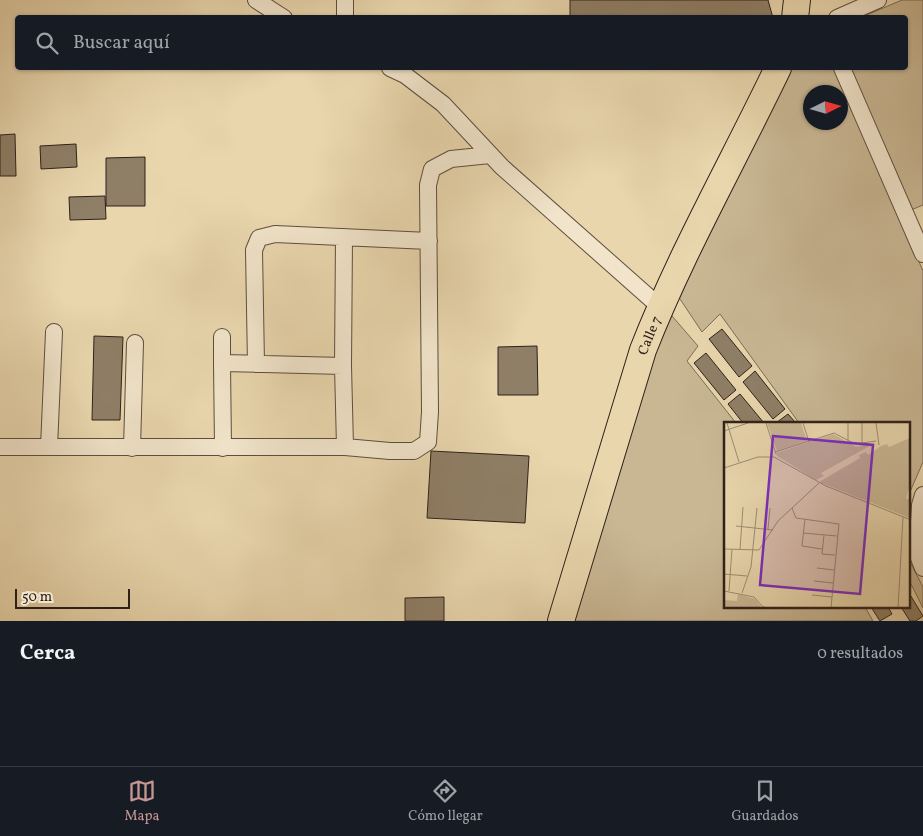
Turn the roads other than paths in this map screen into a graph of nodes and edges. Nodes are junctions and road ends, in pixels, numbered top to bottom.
1 (256, 0) edge
2 (345, 0) edge
3 (797, 0) edge
4 (878, 0) edge
5 (279, 15) edge
6 (346, 15) edge
7 (794, 15) edge
8 (844, 15) edge
9 (394, 70) edge
10 (777, 70) edge
11 (843, 70) edge
12 (490, 155) junction
13 (915, 219) edge
14 (344, 237) junction
15 (429, 241) junction
16 (923, 254) edge
17 (660, 308) junction
18 (54, 332) dead end
19 (222, 337) dead end
20 (135, 343) dead end
21 (222, 363) junction
22 (256, 364) junction
23 (343, 366) junction
24 (0, 447) edge
25 (49, 447) junction
26 (345, 447) junction
27 (132, 448) junction
28 (223, 448) junction
29 (923, 495) edge
30 (921, 558) edge
31 (561, 621) edge

1 - 5 street
2 - 6 street
3 - 7 highway
4 - 8 street
9 - 12 street
10 - 17 highway, Calle 7
11 - 13 street
12 - 15 street
12 - 17 street
13 - 16 street
14 - 15 street
14 - 22 street
14 - 23 street
15 - 26 street
17 - 31 highway, Calle 7
18 - 25 street
19 - 21 street
20 - 27 street
21 - 22 street
21 - 28 street
22 - 23 street
23 - 26 street
24 - 25 street
25 - 27 street
26 - 28 street
27 - 28 street
29 - 30 street

